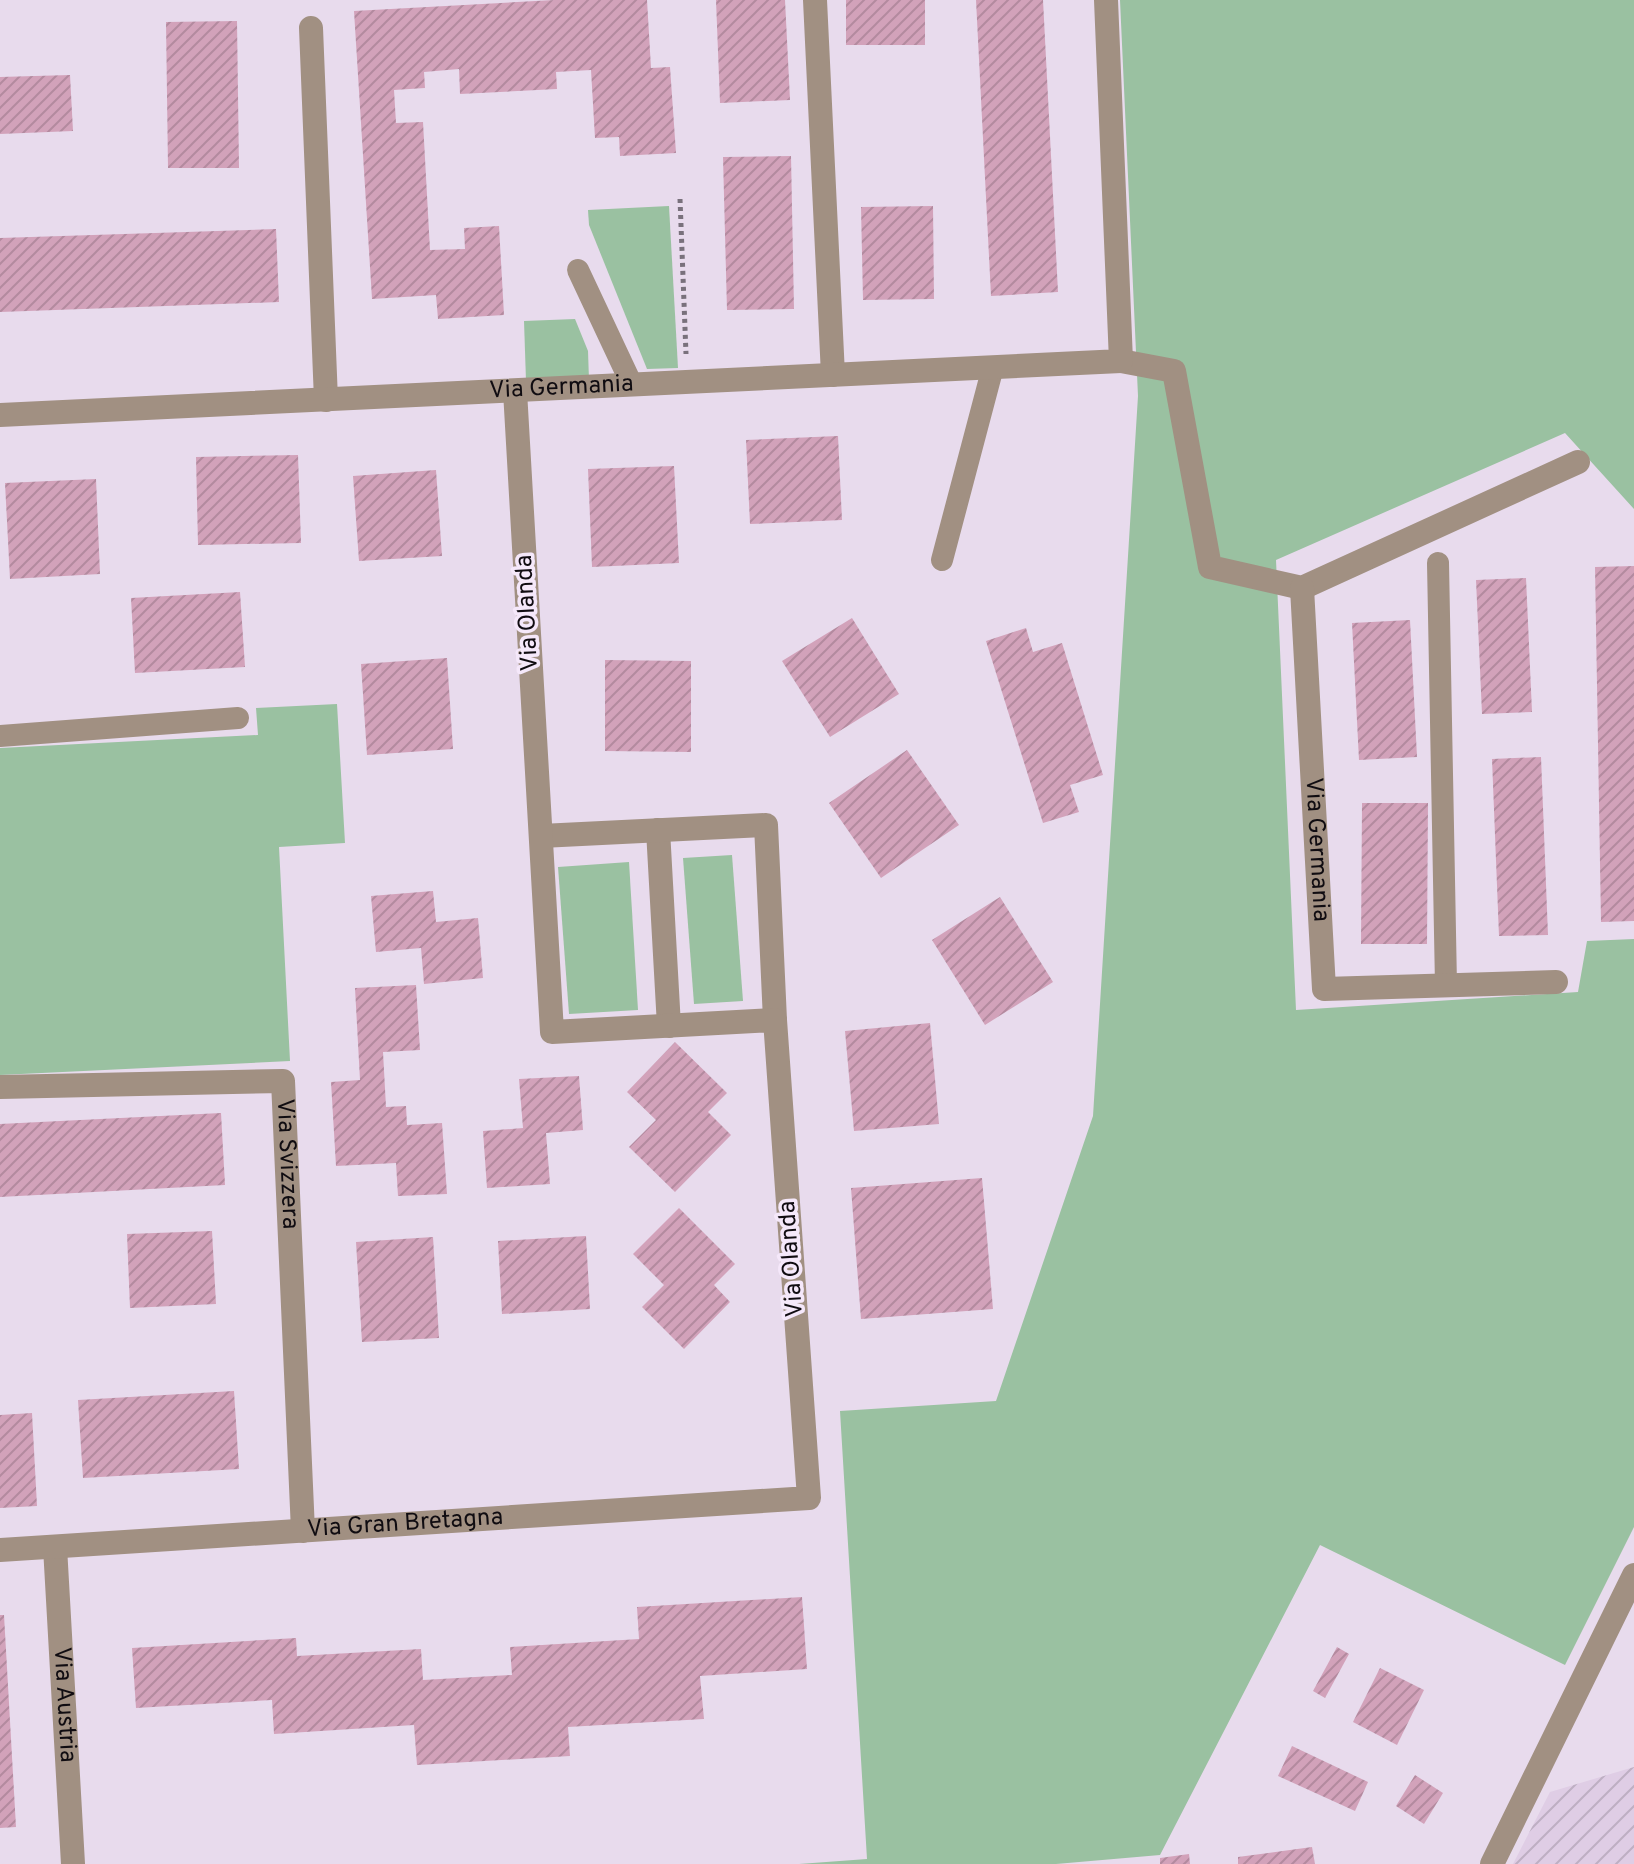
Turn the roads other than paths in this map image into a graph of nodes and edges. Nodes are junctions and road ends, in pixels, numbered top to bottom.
1 (815, 0) edge
2 (1106, 0) edge
3 (311, 28) dead end
4 (578, 270) dead end
5 (1121, 361) junction
6 (993, 367) junction
7 (833, 375) junction
8 (632, 385) junction
9 (515, 391) junction
10 (326, 400) junction
11 (0, 415) edge
12 (1578, 462) dead end
13 (942, 560) dead end
14 (1438, 563) dead end
15 (1302, 588) junction
16 (238, 718) dead end
17 (0, 736) edge
18 (658, 830) junction
19 (541, 836) junction
20 (1556, 982) dead end
21 (1446, 985) junction
22 (775, 1020) junction
23 (669, 1026) junction
24 (0, 1087) edge
25 (809, 1498) joint
26 (303, 1531) junction
27 (55, 1547) junction
28 (0, 1550) edge
29 (1634, 1575) edge
30 (73, 1864) edge
31 (1492, 1864) edge

1 - 7 street
2 - 5 street
3 - 10 street
4 - 8 lane
5 - 6 street, Via Germania
5 - 15 street, Via Germania
6 - 7 street, Via Germania
6 - 13 lane
7 - 8 street, Via Germania
8 - 9 street, Via Germania
9 - 10 street, Via Germania
9 - 19 street, Via Olanda
10 - 11 street, Via Germania
12 - 15 street
14 - 21 lane
15 - 21 street, Via Germania
16 - 17 lane
18 - 19 street, Via Olanda
18 - 22 street, Via Olanda
18 - 23 street
19 - 23 street, Via Olanda
20 - 21 street, Via Germania
22 - 23 street, Via Olanda
22 - 25 street, Via Olanda
24 - 26 street, Via Svizzera
25 - 26 street, Via Gran Bretagna
26 - 27 street, Via Gran Bretagna
27 - 28 street, Via Gran Bretagna
27 - 30 street, Via Austria
29 - 31 street

